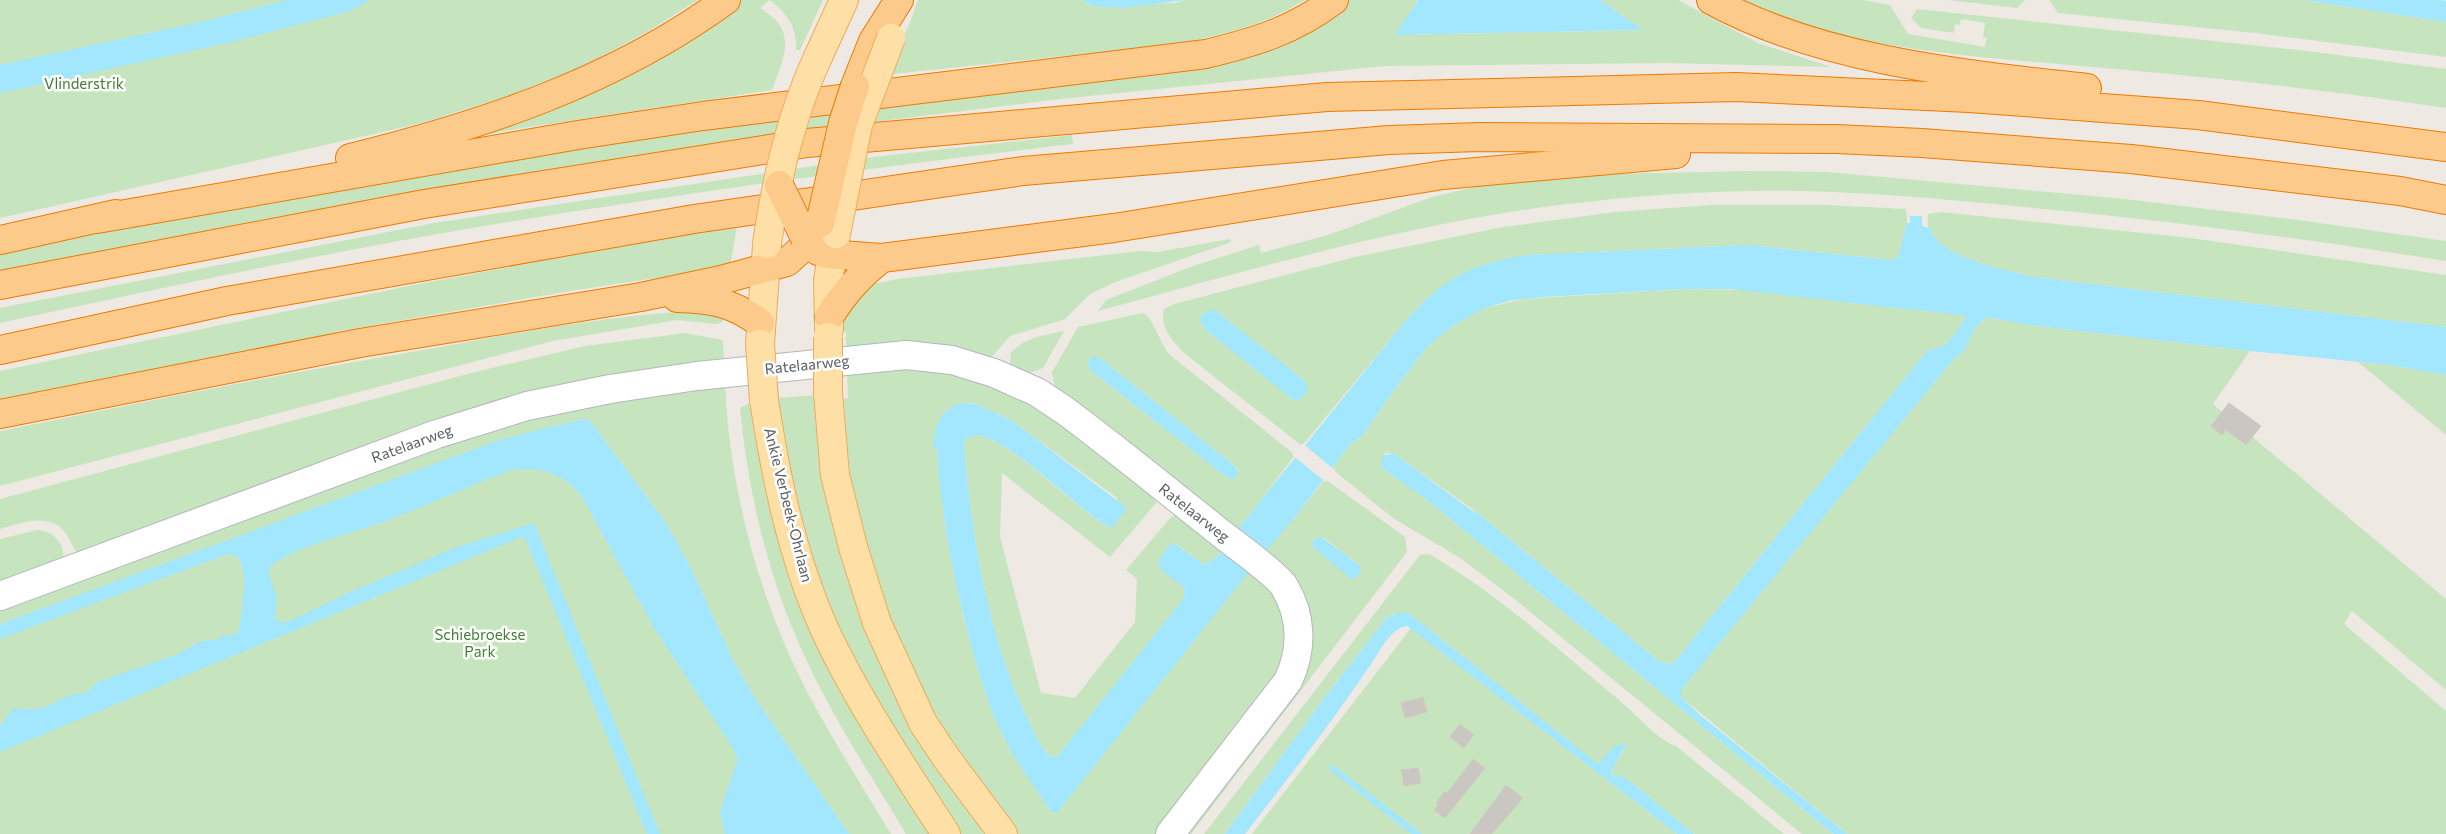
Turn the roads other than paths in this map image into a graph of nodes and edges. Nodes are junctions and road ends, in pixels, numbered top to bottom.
1 (726, 0) edge
2 (844, 0) edge
3 (900, 0) edge
4 (1334, 0) edge
5 (1712, 0) edge
6 (882, 40) junction
7 (2198, 115) junction
8 (1836, 138) junction
9 (2446, 147) edge
10 (779, 185) junction
11 (2446, 200) edge
12 (98, 219) junction
13 (819, 238) junction
14 (0, 240) edge
15 (766, 257) junction
16 (882, 258) junction
17 (0, 285) edge
18 (641, 297) junction
19 (829, 327) junction
20 (760, 333) junction
21 (0, 350) edge
22 (0, 414) edge
23 (0, 596) edge
24 (984, 809) junction
25 (946, 834) edge
26 (995, 834) edge
27 (1003, 834) edge
28 (1170, 834) edge

1 - 12 highway
2 - 10 main road, Ankie Verbeek-Ohrlaan, bridge
3 - 6 main road
4 - 12 highway
5 - 7 highway
6 - 13 main road, bridge
6 - 13 highway, bridge
7 - 9 highway
7 - 17 highway
8 - 11 highway
8 - 16 highway
8 - 21 highway
10 - 13 highway, bridge
10 - 15 main road, Ankie Verbeek-Ohrlaan, bridge
12 - 14 highway
13 - 15 highway
13 - 16 highway
13 - 19 main road
15 - 18 highway
15 - 20 main road, Ankie Verbeek-Ohrlaan
16 - 19 highway
18 - 20 highway
18 - 22 highway
19 - 24 main road, bridge
20 - 25 main road, Ankie Verbeek-Ohrlaan, bridge
23 - 28 street, Ratelaarweg
24 - 26 main road
24 - 27 main road

